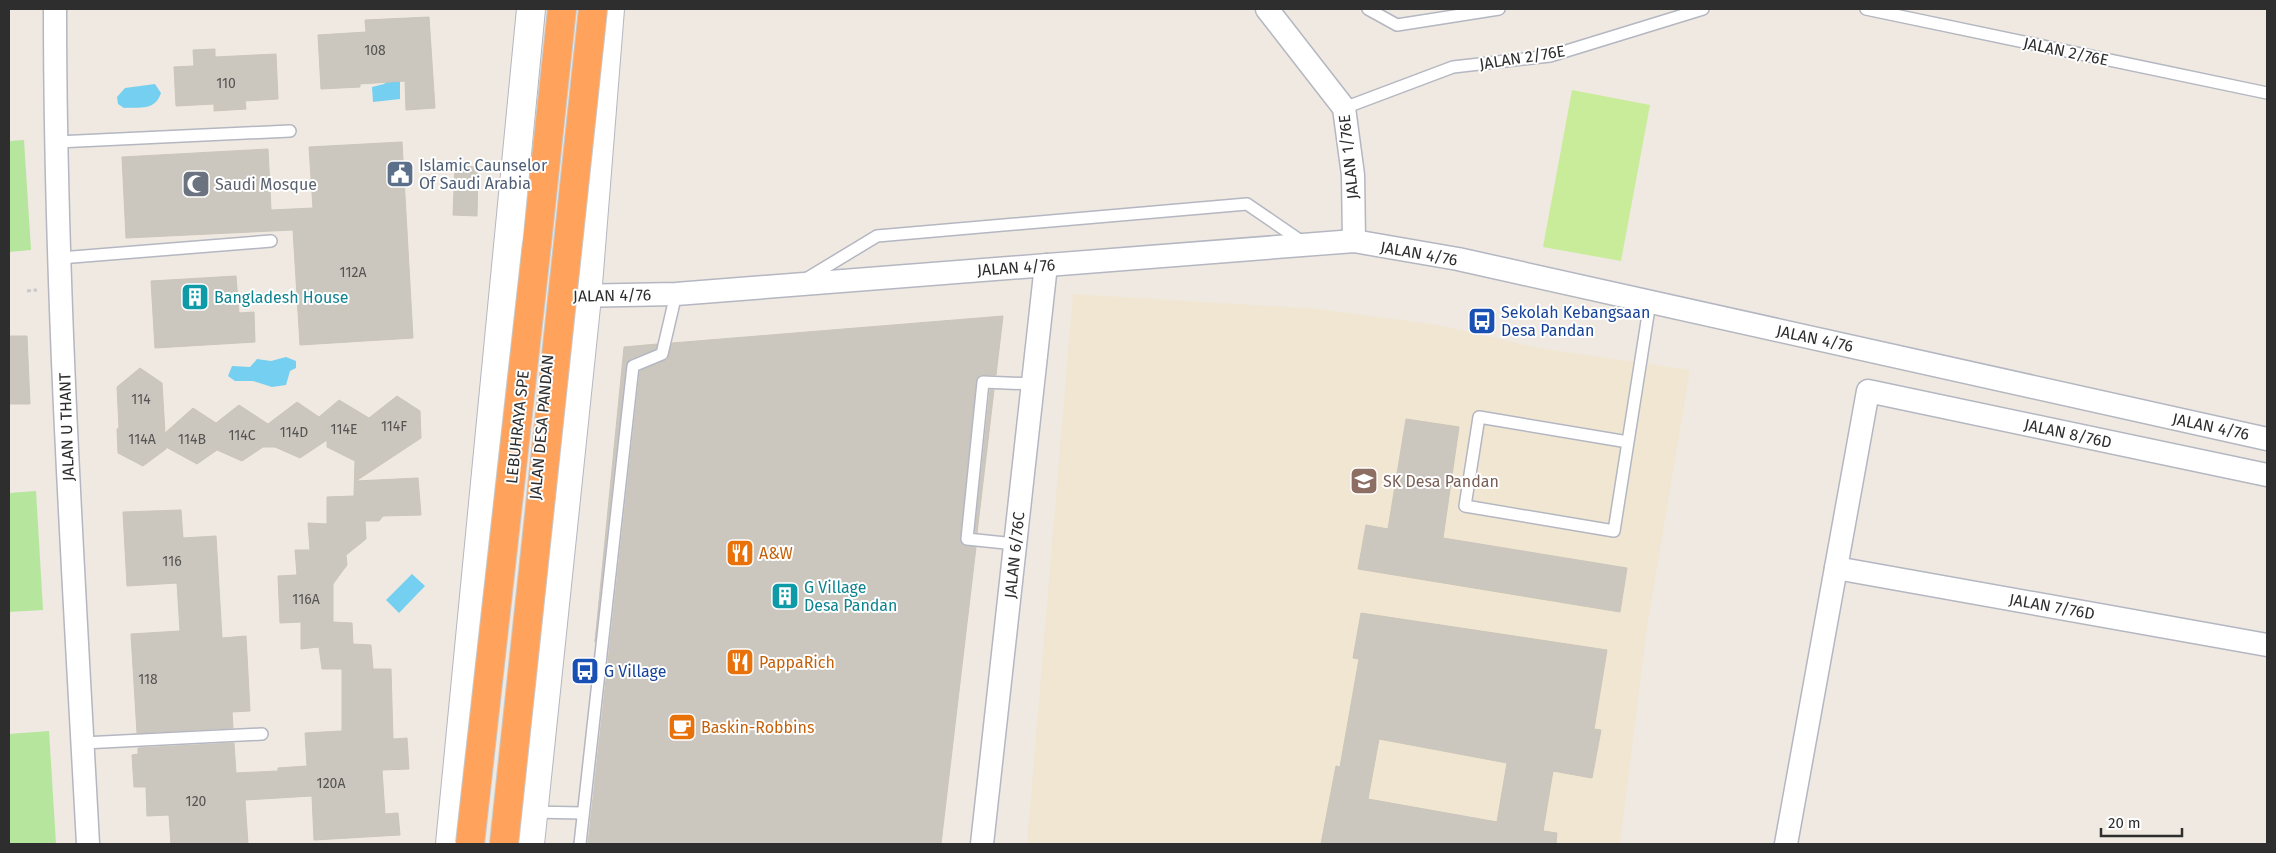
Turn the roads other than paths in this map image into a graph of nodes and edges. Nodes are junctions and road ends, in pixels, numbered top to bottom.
1 (55, 9) edge
2 (531, 9) edge
3 (562, 9) edge
4 (583, 9) edge
5 (593, 9) edge
6 (610, 9) edge
7 (1267, 9) edge
8 (1368, 9) edge
9 (1499, 9) edge
10 (1703, 9) edge
11 (1866, 9) edge
12 (2267, 93) edge
13 (1344, 108) junction
14 (290, 130) dead end
15 (57, 142) junction
16 (517, 142) junction
17 (271, 241) dead end
18 (1354, 241) junction
19 (1307, 245) junction
20 (60, 258) junction
21 (1046, 265) junction
22 (796, 284) junction
23 (676, 294) junction
24 (528, 295) junction
25 (554, 296) junction
26 (588, 297) junction
27 (1650, 302) junction
28 (1033, 384) junction
29 (2267, 439) edge
30 (1628, 442) junction
31 (486, 473) junction
32 (2267, 475) edge
33 (1015, 544) junction
34 (1836, 568) junction
35 (2267, 644) edge
36 (262, 734) dead end
37 (82, 744) junction
38 (532, 812) junction
39 (582, 814) junction
40 (88, 844) edge
41 (450, 844) edge
42 (470, 844) edge
43 (494, 844) edge
44 (504, 844) edge
45 (530, 844) edge
46 (580, 844) edge
47 (982, 844) edge
48 (1786, 844) edge

1 - 15 street, JALAN U THANT
2 - 16 street
3 - 42 highway, LEBUHRAYA SPE, bridge
4 - 25 street, JALAN DESA PANDAN
5 - 44 highway, LEBUHRAYA SPE, bridge
6 - 26 street, JALAN DESA PANDAN
7 - 13 street, JALAN 1/76E
8 - 9 lane
10 - 13 lane, JALAN 2/76E
11 - 12 lane, JALAN 2/76E
13 - 18 street, JALAN 1/76E
14 - 15 lane
15 - 20 street, JALAN U THANT
16 - 24 street
16 - 31 street
17 - 20 lane
18 - 19 street, JALAN 4/76
18 - 27 street, JALAN 4/76
19 - 21 street, JALAN 4/76
19 - 22 lane
20 - 37 street, JALAN U THANT
21 - 22 street, JALAN 4/76
21 - 28 street, JALAN 6/76C
22 - 23 street, JALAN 4/76
23 - 26 street, JALAN 4/76
23 - 39 lane
24 - 25 street
24 - 31 street
25 - 26 street, JALAN 4/76
25 - 43 street, JALAN DESA PANDAN
26 - 38 street, JALAN DESA PANDAN
27 - 29 street, JALAN 4/76
27 - 30 lane
28 - 33 street, JALAN 6/76C
28 - 33 lane
30 - 30 lane
31 - 41 street
32 - 34 street, JALAN 8/76D
33 - 47 street, JALAN 6/76C
34 - 35 street, JALAN 7/76D
34 - 48 street
36 - 37 lane
37 - 40 street, JALAN U THANT
38 - 39 lane
38 - 45 street, JALAN DESA PANDAN
39 - 46 lane

